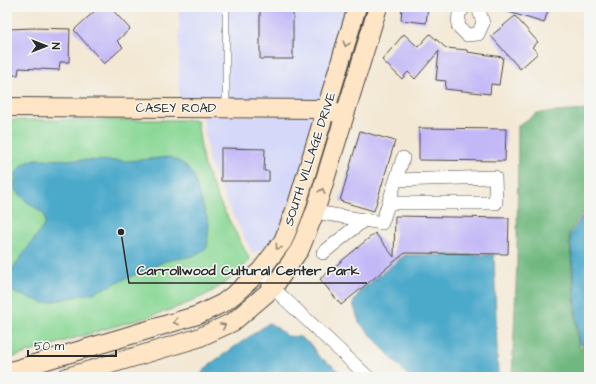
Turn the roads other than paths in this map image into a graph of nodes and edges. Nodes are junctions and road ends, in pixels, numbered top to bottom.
1 (226, 7) edge
2 (357, 7) edge
3 (378, 7) edge
4 (465, 7) edge
5 (478, 7) edge
6 (7, 107) edge
7 (226, 108) junction
8 (326, 109) junction
9 (345, 115) junction
10 (403, 158) dead end
11 (396, 180) junction
12 (389, 204) junction
13 (315, 212) junction
14 (364, 220) junction
15 (323, 253) dead end
16 (261, 270) junction
17 (273, 288) junction
18 (7, 372) edge
19 (67, 377) edge
20 (368, 377) edge

1 - 7 lane
2 -> 8 street, SOUTH VILLAGE DRIVE
3 - 9 street, SOUTH VILLAGE DRIVE
4 - 5 street
6 - 7 street, CASEY ROAD
7 - 8 street, CASEY ROAD
8 - 9 street, CASEY ROAD
8 -> 16 street, SOUTH VILLAGE DRIVE
13 -> 9 street, SOUTH VILLAGE DRIVE
10 - 11 street
11 - 12 street
11 - 12 street
12 - 14 street
13 - 14 street
13 - 17 street, SOUTH VILLAGE DRIVE
14 - 15 street
16 - 17 street
16 -> 18 street, SOUTH VILLAGE DRIVE
19 -> 17 street, SOUTH VILLAGE DRIVE
17 - 20 street

